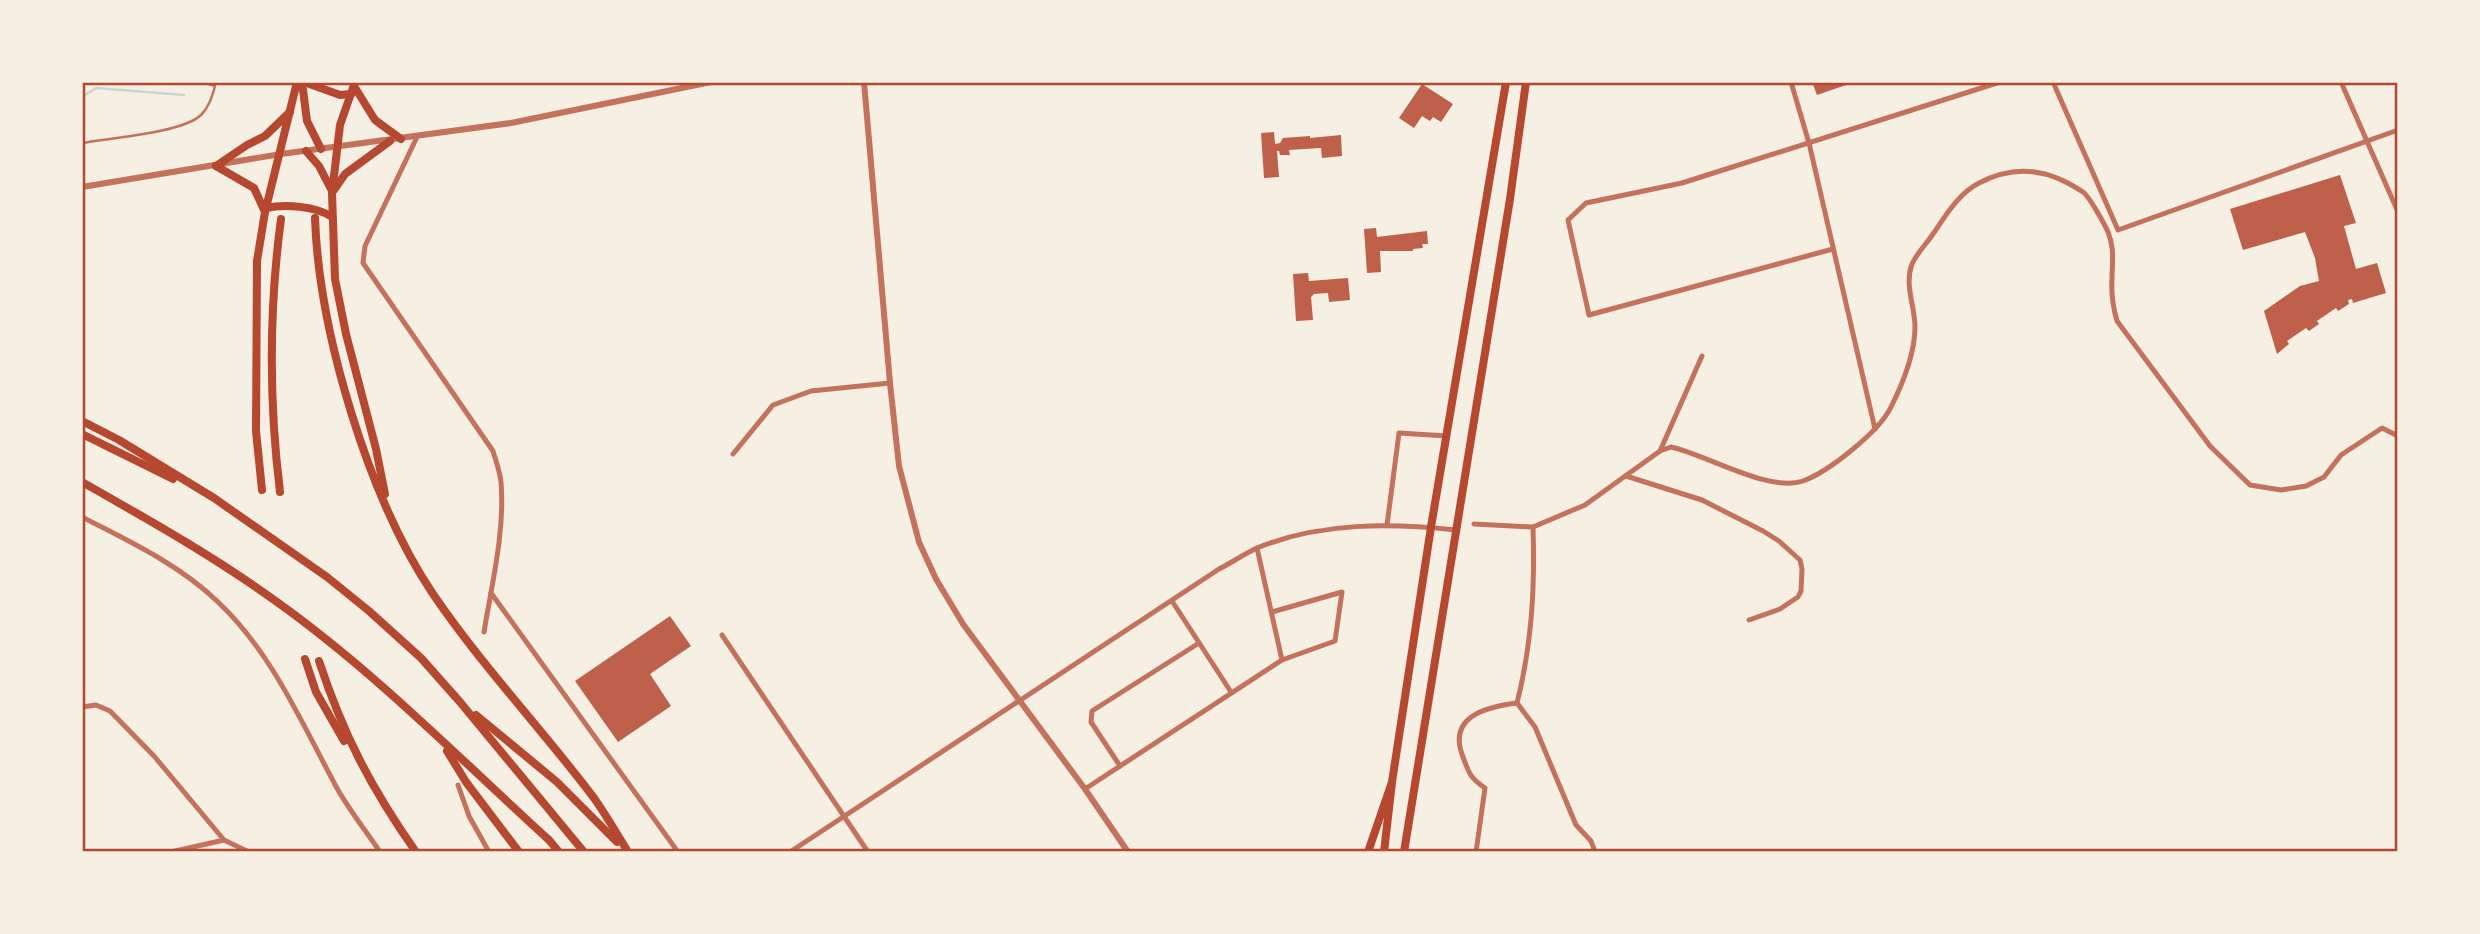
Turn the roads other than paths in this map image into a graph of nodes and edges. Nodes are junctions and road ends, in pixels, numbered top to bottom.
1 (202, 82) edge
2 (297, 82) edge
3 (303, 82) edge
4 (711, 82) edge
5 (864, 82) edge
6 (1506, 82) edge
7 (1526, 82) edge
8 (1791, 82) edge
9 (2000, 82) edge
10 (2053, 82) edge
11 (2341, 82) edge
12 (353, 87) edge
13 (290, 112) junction
14 (2398, 130) edge
15 (417, 137) junction
16 (401, 139) junction
17 (390, 141) junction
18 (2367, 142) junction
19 (1809, 143) junction
20 (82, 144) edge
21 (337, 148) junction
22 (321, 149) junction
23 (306, 151) junction
24 (281, 154) junction
25 (216, 166) junction
26 (82, 187) edge
27 (332, 192) junction
28 (266, 210) junction
29 (2398, 212) edge
30 (332, 217) junction
31 (315, 218) dead end
32 (281, 219) dead end
33 (1833, 249) junction
34 (1702, 356) dead end
35 (890, 383) junction
36 (82, 421) edge
37 (1875, 430) junction
38 (82, 435) edge
39 (1447, 436) junction
40 (2398, 436) edge
41 (1660, 451) junction
42 (733, 454) dead end
43 (1626, 476) junction
44 (82, 482) edge
45 (262, 490) dead end
46 (280, 492) dead end
47 (214, 498) junction
48 (389, 510) junction
49 (82, 517) edge
50 (1474, 524) dead end
51 (1387, 525) junction
52 (1431, 527) junction
53 (1533, 527) junction
54 (1457, 530) junction
55 (1257, 548) junction
56 (491, 593) junction
57 (1172, 601) junction
58 (1272, 611) junction
59 (1749, 620) dead end
60 (484, 632) dead end
61 (722, 635) dead end
62 (1199, 643) junction
63 (305, 659) dead end
64 (319, 660) dead end
65 (1282, 660) junction
66 (1231, 692) junction
67 (1020, 700) junction
68 (460, 702) junction
69 (1517, 703) junction
70 (82, 707) edge
71 (442, 742) junction
72 (1120, 766) junction
73 (363, 769) junction
74 (1392, 782) junction
75 (458, 785) dead end
76 (1085, 789) junction
77 (845, 816) junction
78 (223, 840) junction
79 (171, 852) edge
80 (249, 852) edge
81 (380, 852) edge
82 (416, 852) edge
83 (489, 852) edge
84 (519, 852) edge
85 (559, 852) edge
86 (584, 852) edge
87 (628, 852) edge
88 (678, 852) edge
89 (790, 852) edge
90 (869, 852) edge
91 (1128, 852) edge
92 (1368, 852) edge
93 (1384, 852) edge
94 (1404, 852) edge
95 (1476, 852) edge
96 (1595, 852) edge

1 - 20 lane
2 - 13 main road
3 - 12 main road
3 - 22 main road
4 - 15 street
5 - 35 street
6 - 39 main road
7 - 54 main road
8 - 19 street
9 - 19 street
10 - 18 street
11 - 18 street
12 - 16 main road
12 - 21 main road
13 - 24 main road
13 - 25 main road
14 - 18 street
15 - 16 street
15 - 56 street
16 - 17 street
17 - 21 street
17 - 27 main road
18 - 29 street
19 - 33 street
19 - 33 street
21 - 22 street
21 - 27 main road
22 - 23 street
23 - 24 street
23 - 27 main road
24 - 25 street
24 - 28 main road
25 - 26 street
25 - 28 main road
27 - 30 main road
28 - 30 main road
28 - 45 main road
30 - 48 main road
31 - 48 main road
32 - 46 main road
33 - 37 street
34 - 41 street
35 - 42 street
35 - 67 street
36 - 47 main road
37 - 40 street
37 - 41 street
38 - 47 main road
39 - 51 street
39 - 52 main road
41 - 43 street
43 - 53 street
43 - 59 street
44 - 71 main road
47 - 68 main road
48 - 87 main road
49 - 81 street
50 - 53 street
51 - 52 street
51 - 55 street
52 - 54 street
52 - 74 main road
53 - 69 street
54 - 94 main road
55 - 57 street
55 - 58 street
56 - 60 street
56 - 88 street
57 - 62 street
57 - 67 street
58 - 65 street
58 - 65 street
61 - 77 street
62 - 66 street
62 - 72 street
63 - 73 main road
64 - 73 main road
65 - 66 street
66 - 72 street
67 - 76 street
67 - 77 street
68 - 86 main road
68 - 87 main road
69 - 95 street
69 - 96 street
70 - 78 street
71 - 84 main road
71 - 85 main road
72 - 76 street
73 - 82 main road
74 - 92 main road
74 - 93 main road
75 - 83 street
76 - 91 street
77 - 89 street
77 - 90 street
78 - 79 street
78 - 80 street

